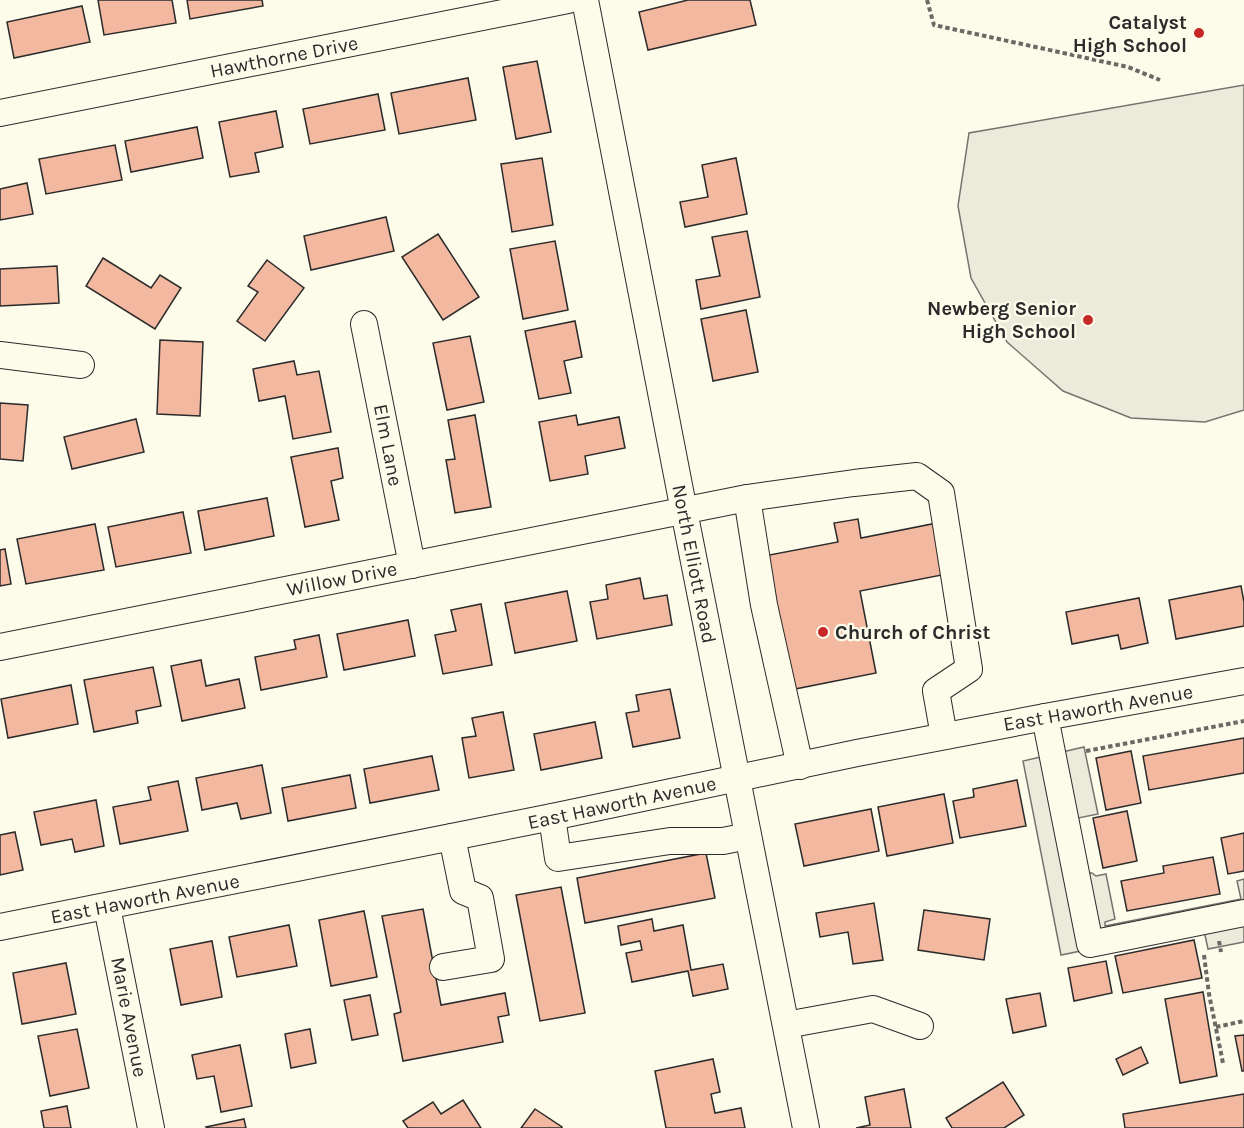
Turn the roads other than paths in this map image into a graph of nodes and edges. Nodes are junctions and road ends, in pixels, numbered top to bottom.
1 (568, 0) edge
2 (585, 0) edge
3 (0, 113) edge
4 (364, 324) dead end
5 (0, 355) edge
6 (81, 366) dead end
7 (747, 498) junction
8 (684, 511) junction
9 (412, 565) junction
10 (0, 647) edge
11 (1244, 681) edge
12 (1045, 717) junction
13 (944, 736) junction
14 (800, 766) junction
15 (737, 779) junction
16 (552, 817) junction
17 (748, 836) junction
18 (452, 837) junction
19 (107, 907) junction
20 (1244, 913) edge
21 (0, 927) edge
22 (443, 967) dead end
23 (786, 1026) junction
24 (920, 1026) dead end
25 (151, 1128) edge
26 (806, 1128) edge

1 - 3 street, Hawthorne Drive
2 - 8 street, North Elliott Road
4 - 9 street, Elm Lane
5 - 6 street
7 - 8 street, Willow Drive
7 - 13 street, Willow Drive
7 - 14 street
8 - 9 street, Willow Drive
8 - 15 street, North Elliott Road
9 - 10 street, Willow Drive
11 - 12 street, East Haworth Avenue
12 - 13 street, East Haworth Avenue
12 - 20 street
13 - 14 street, East Haworth Avenue
14 - 15 street, East Haworth Avenue
15 - 16 street, East Haworth Avenue
15 - 17 street, North Elliott Road
16 - 17 street
16 - 18 street, East Haworth Avenue
17 - 23 street, North Elliott Road
18 - 19 street, East Haworth Avenue
18 - 22 street
19 - 21 street, East Haworth Avenue
19 - 25 street, Marie Avenue
23 - 24 street
23 - 26 street, North Elliott Road

